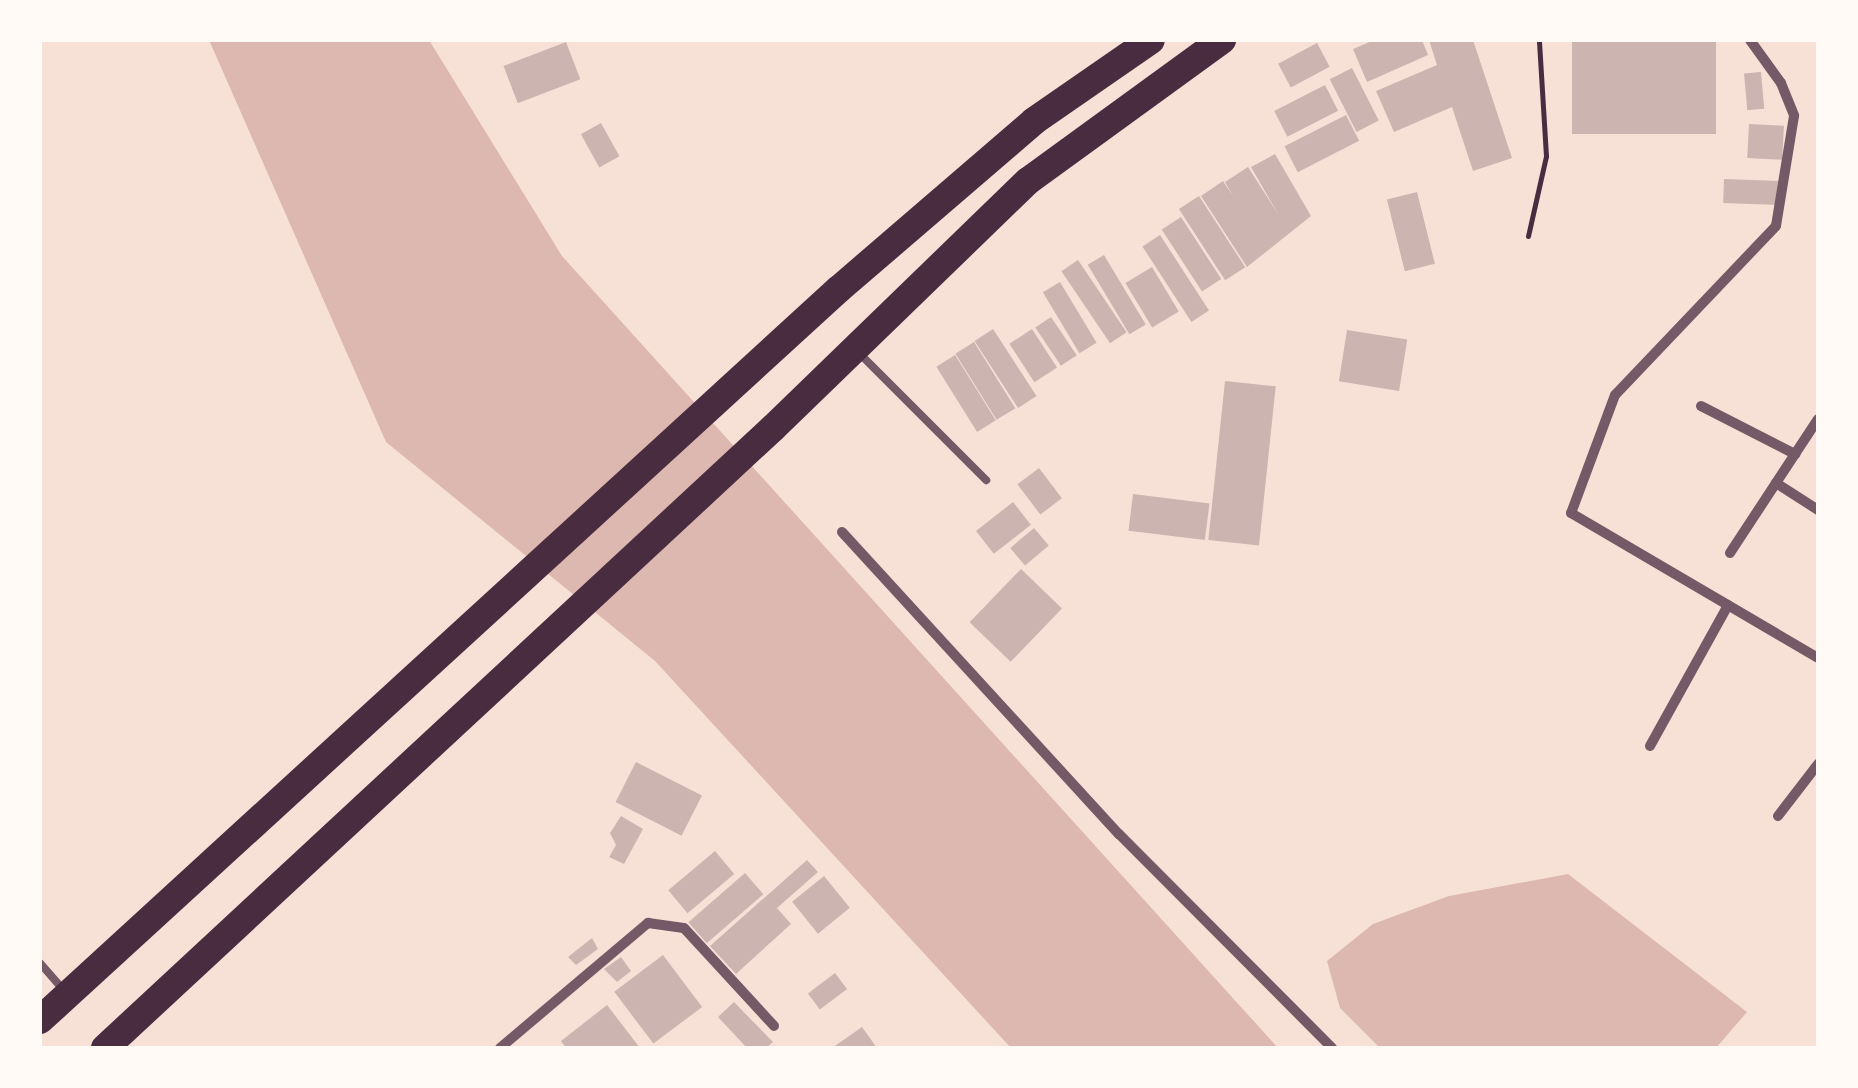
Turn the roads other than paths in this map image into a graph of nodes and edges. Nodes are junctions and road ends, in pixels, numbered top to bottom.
1 (1151, 40) edge
2 (1222, 40) edge
3 (1750, 40) edge
4 (856, 350) junction
5 (1701, 406) dead end
6 (1818, 418) edge
7 (1795, 454) junction
8 (986, 480) dead end
9 (1776, 484) junction
10 (1818, 510) edge
11 (842, 532) dead end
12 (1730, 553) dead end
13 (1728, 605) junction
14 (1818, 658) edge
15 (1650, 746) dead end
16 (1818, 764) edge
17 (1778, 816) dead end
18 (40, 963) edge
19 (68, 995) junction
20 (40, 1020) edge
21 (774, 1026) dead end
22 (104, 1048) edge
23 (500, 1048) edge
24 (1332, 1048) edge

1 - 19 highway
2 - 4 highway
3 - 13 street
4 - 8 lane
4 - 22 highway
5 - 7 street
6 - 7 street
7 - 9 street
9 - 10 street
9 - 12 street
11 - 24 street
13 - 14 street
13 - 15 street
16 - 17 street
18 - 19 lane
19 - 20 highway
21 - 23 street

